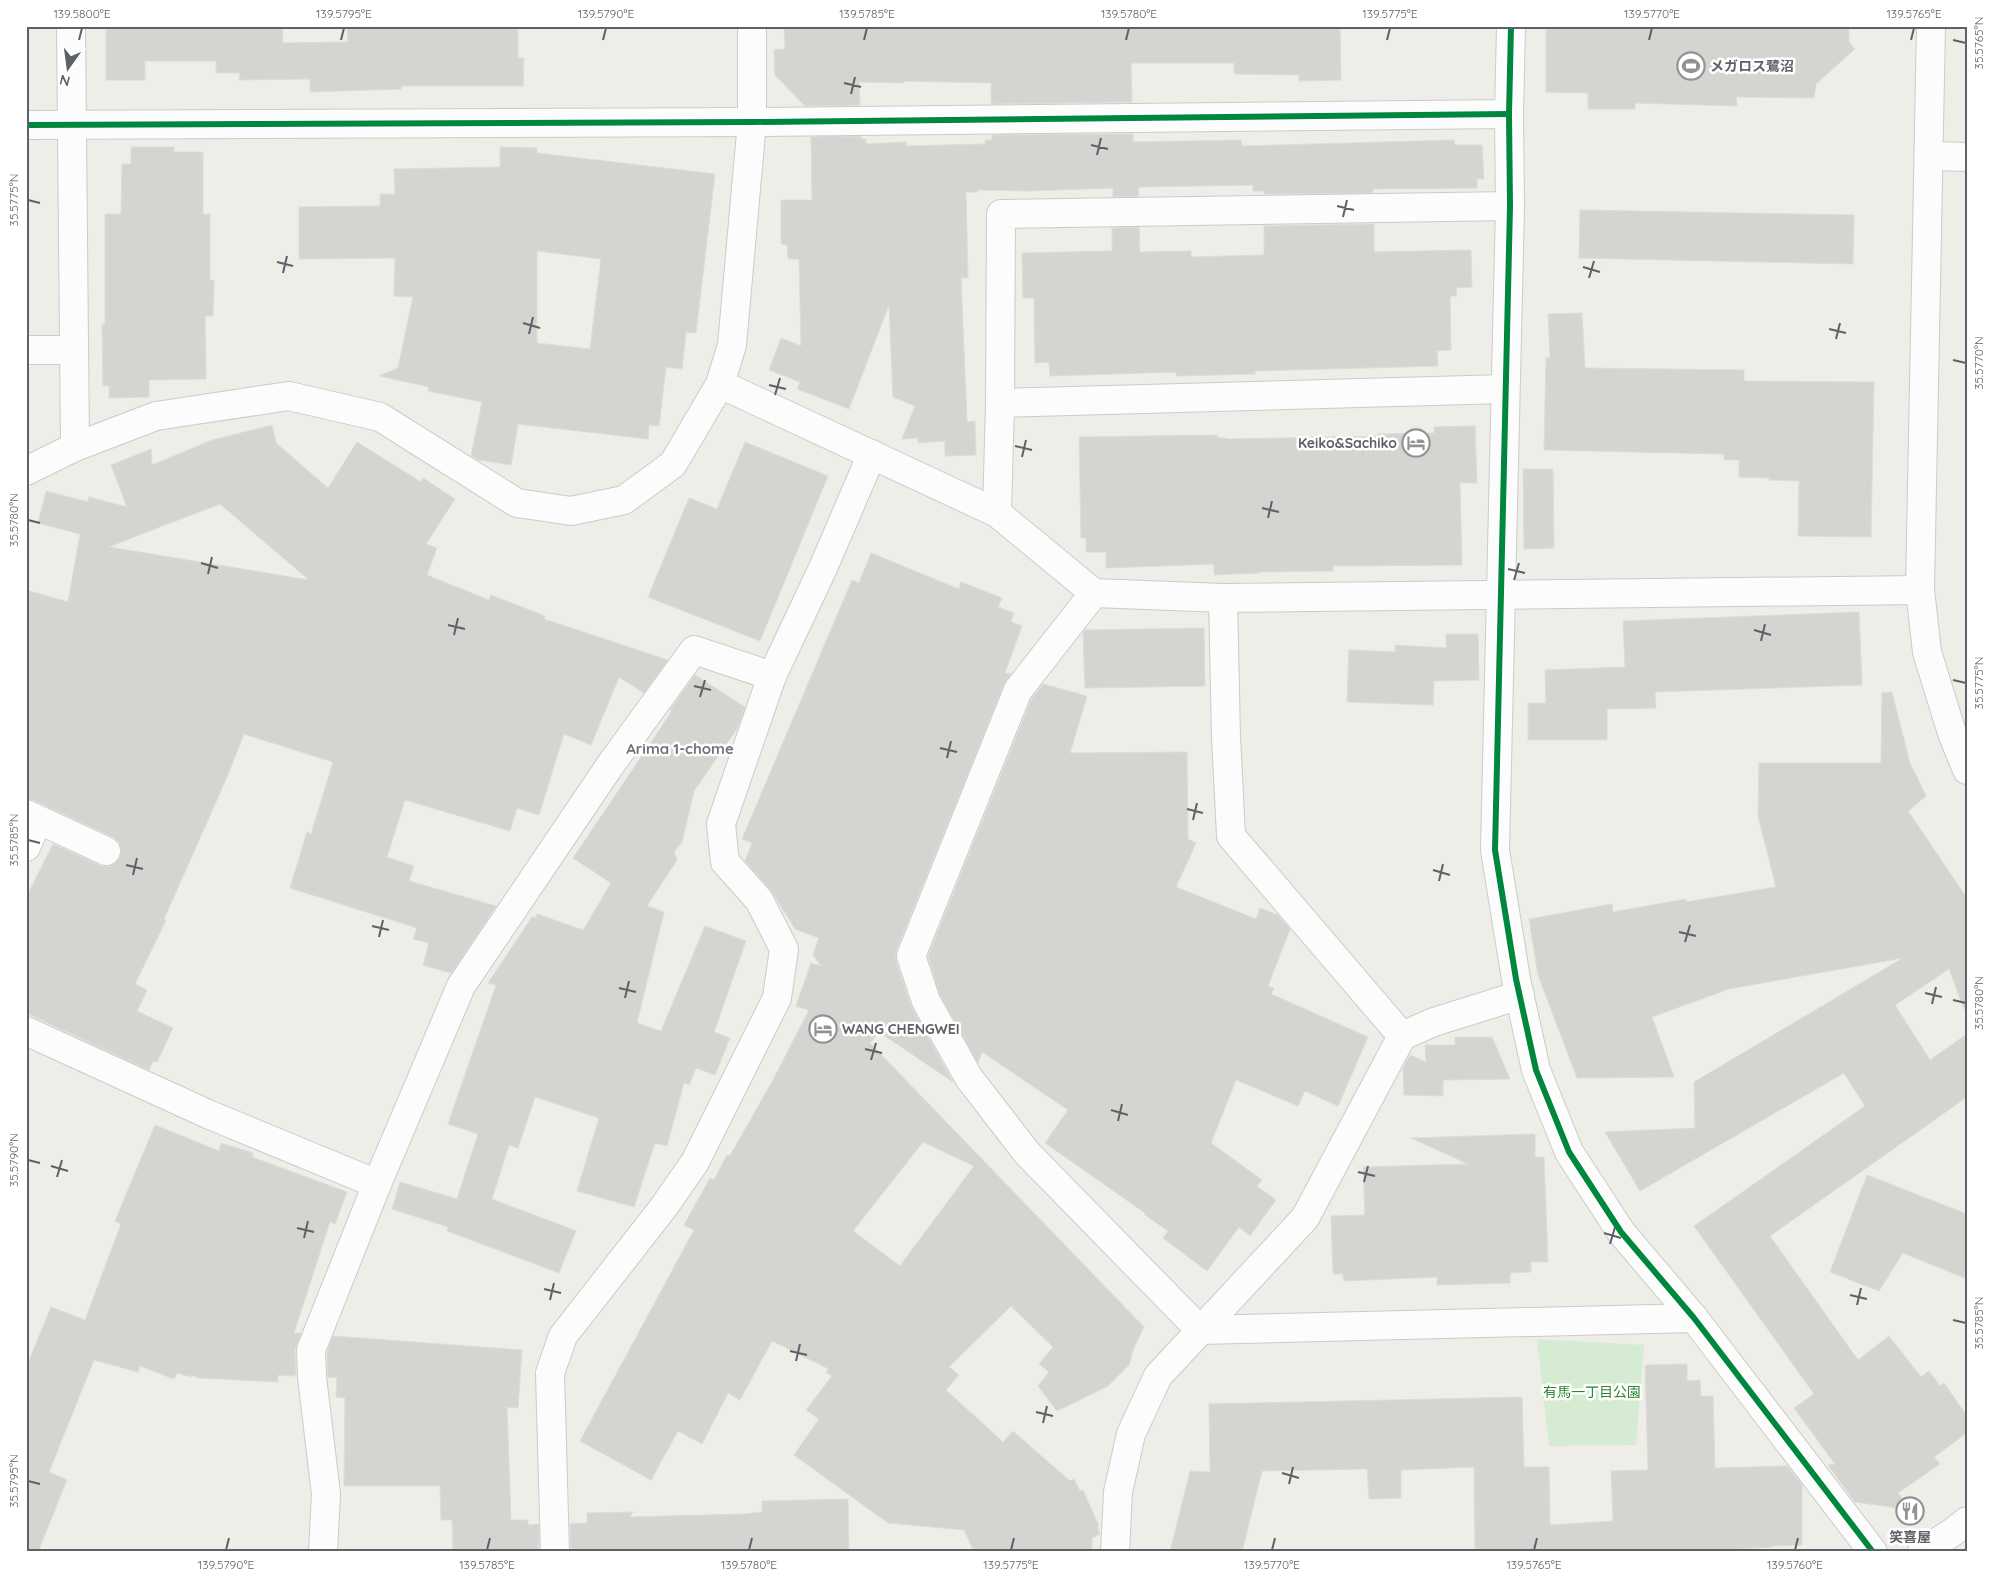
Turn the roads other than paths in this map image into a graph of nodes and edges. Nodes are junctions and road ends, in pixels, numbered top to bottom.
1 (71, 26) edge
2 (752, 26) edge
3 (1511, 26) edge
4 (1931, 26) edge
5 (1509, 114) junction
6 (752, 122) junction
7 (72, 124) junction
8 (26, 125) edge
9 (1929, 156) junction
10 (1967, 157) edge
11 (1510, 206) junction
12 (26, 350) edge
13 (74, 350) junction
14 (720, 384) junction
15 (1505, 389) junction
16 (1000, 403) junction
17 (75, 447) junction
18 (872, 454) junction
19 (26, 471) edge
20 (997, 513) junction
21 (1920, 590) junction
22 (1094, 593) junction
23 (1500, 594) junction
24 (1223, 598) junction
25 (772, 676) junction
26 (1967, 770) edge
27 (32, 817) edge
28 (26, 847) edge
29 (106, 851) dead end
30 (1520, 995) junction
31 (26, 1031) edge
32 (1402, 1036) junction
33 (377, 1184) junction
34 (1694, 1318) junction
35 (1200, 1330) junction
36 (1967, 1521) edge
37 (324, 1552) edge
38 (555, 1552) edge
39 (1115, 1552) edge
40 (1873, 1552) edge
41 (1922, 1552) edge

1 - 7 street
2 - 6 street
3 - 5 street
4 - 9 street
5 - 6 street
5 - 11 street
6 - 7 street
6 - 14 street
7 - 8 street
7 - 13 street
9 - 10 street
9 - 21 street
11 - 15 street
11 - 16 street
12 - 13 street
13 - 17 street
14 - 17 street
14 - 18 street
15 - 16 street
15 - 23 street
16 - 20 street
17 - 19 street
18 - 20 street
18 - 25 street
20 - 22 street
21 - 23 street
21 - 26 street
22 - 24 street
22 - 35 street
23 - 24 street
23 - 30 street
24 - 32 street
25 - 33 street
25 - 38 street
27 - 28 street
27 - 29 street
30 - 32 street
30 - 34 street
31 - 33 street
32 - 35 street
33 - 37 street
34 - 35 street
34 - 40 street
35 - 39 street
36 - 41 street

